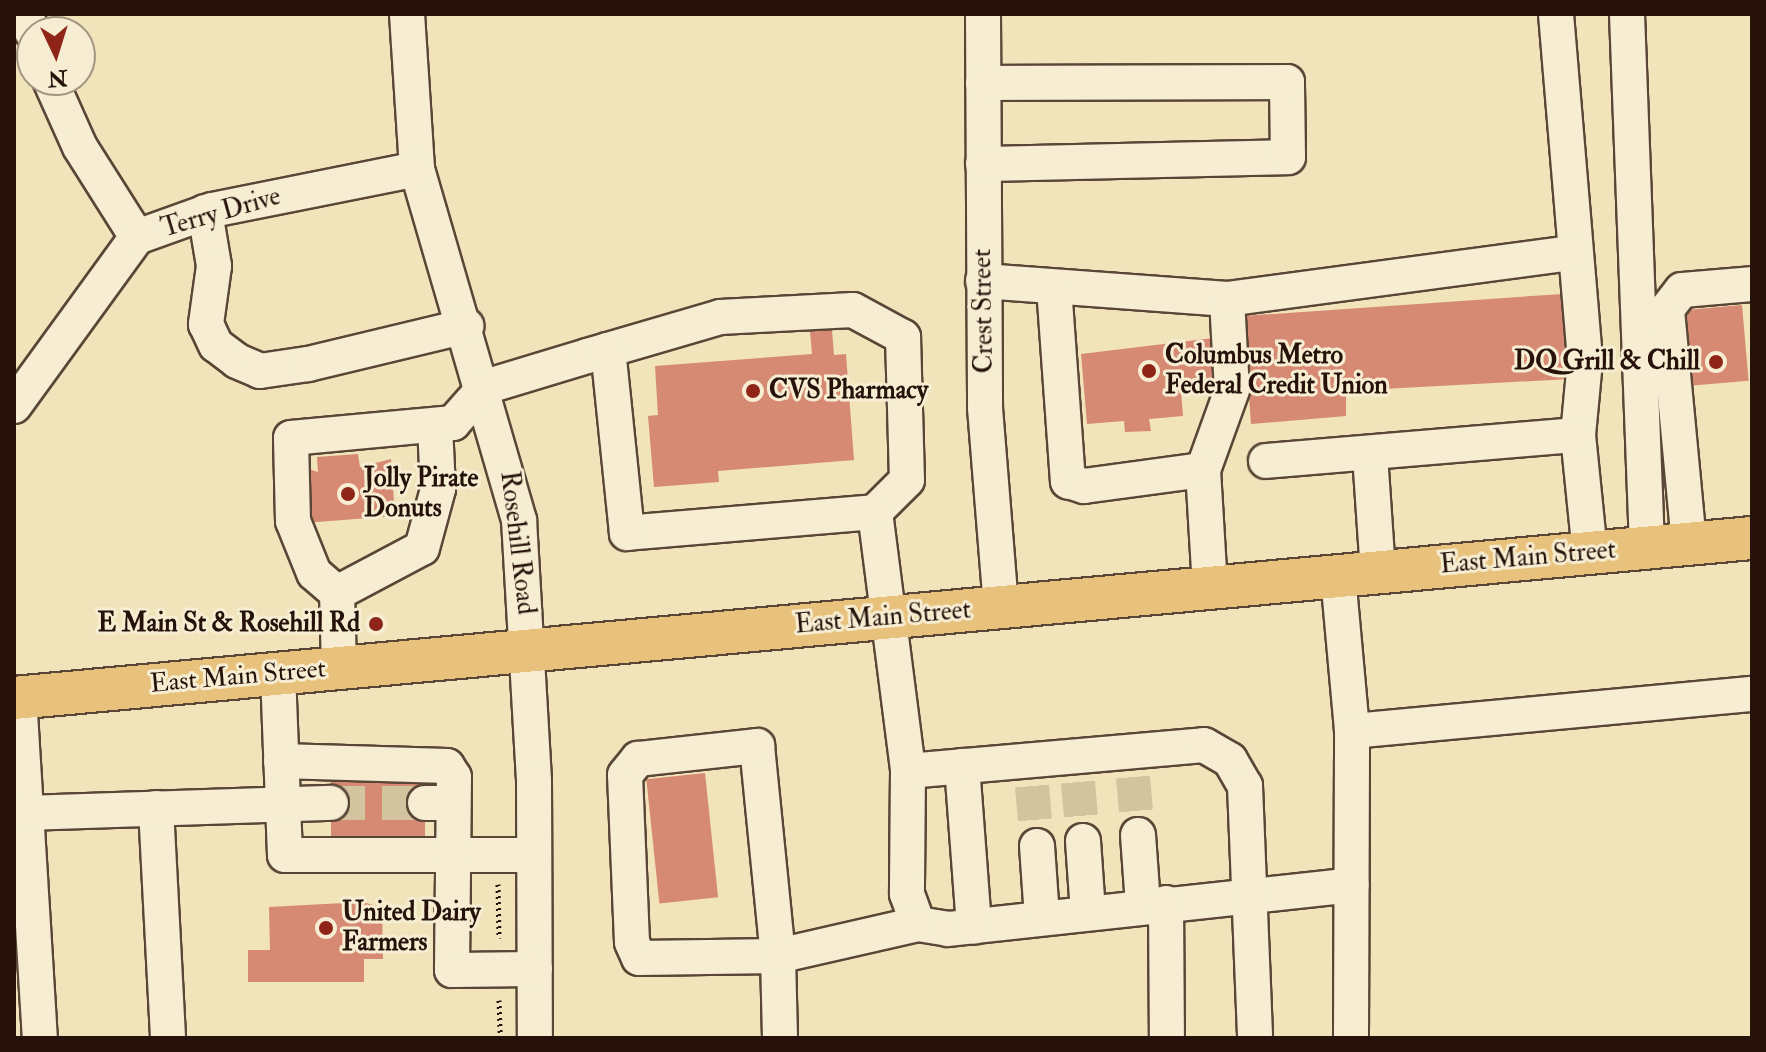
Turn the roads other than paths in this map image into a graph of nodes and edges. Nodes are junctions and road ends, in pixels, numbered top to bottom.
1 (407, 14) edge
2 (983, 14) edge
3 (1556, 14) edge
4 (1627, 14) edge
5 (983, 83) junction
6 (57, 96) edge
7 (983, 164) junction
8 (417, 169) junction
9 (205, 212) junction
10 (137, 237) junction
11 (1574, 253) junction
12 (983, 281) junction
13 (1752, 284) edge
14 (1054, 287) junction
15 (1227, 299) junction
16 (466, 326) junction
17 (608, 350) junction
18 (485, 387) junction
19 (14, 406) edge
20 (435, 425) junction
21 (1578, 435) junction
22 (1370, 455) junction
23 (1266, 461) dead end
24 (1203, 470) junction
25 (875, 512) junction
26 (1752, 538) edge
27 (1689, 543) junction
28 (1647, 547) junction
29 (1590, 553) junction
30 (1358, 574) junction
31 (1210, 588) junction
32 (337, 593) junction
33 (1001, 607) junction
34 (888, 617) junction
35 (528, 650) junction
36 (339, 668) junction
37 (278, 673) junction
38 (1752, 694) edge
39 (16, 697) edge
40 (1352, 731) junction
41 (281, 761) junction
42 (962, 766) junction
43 (908, 771) junction
44 (283, 802) junction
45 (331, 803) tunnel mouth
46 (156, 808) junction
47 (27, 813) junction
48 (1138, 835) tunnel mouth
49 (1083, 841) tunnel mouth
50 (1037, 846) tunnel mouth
51 (453, 855) junction
52 (534, 855) junction
53 (1352, 885) junction
54 (1249, 893) junction
55 (1155, 904) junction
56 (1088, 912) junction
57 (1042, 918) junction
58 (918, 924) junction
59 (974, 927) junction
60 (778, 956) junction
61 (535, 969) junction
62 (40, 1038) edge
63 (168, 1038) edge
64 (535, 1038) edge
65 (780, 1038) edge
66 (1167, 1038) edge
67 (1255, 1038) edge
68 (1351, 1038) edge

1 - 8 street, Rosehill Road
2 - 5 street, Crest Street
3 - 11 street
4 - 28 street
5 - 7 street, Crest Street
5 - 7 street
6 - 10 street
7 - 12 street, Crest Street
8 - 9 street, Terry Drive
8 - 16 street, Rosehill Road
9 - 10 street, Terry Drive
9 - 16 street
10 - 19 street, Terry Drive
11 - 15 street
11 - 21 street
12 - 14 street
12 - 33 street, Crest Street
13 - 27 street
14 - 15 street
14 - 24 street
15 - 24 street
16 - 18 street, Rosehill Road
17 - 18 street
17 - 25 street
17 - 25 street
18 - 20 street
18 - 35 street, Rosehill Road
20 - 32 street
20 - 32 street
21 - 22 street
21 - 29 street
22 - 23 street
22 - 30 street
24 - 31 street
25 - 34 street
26 - 27 main road, East Main Street
27 - 28 main road, East Main Street
28 - 29 main road, East Main Street
29 - 30 main road, East Main Street
30 - 31 main road, East Main Street
30 - 40 street
31 - 33 main road, East Main Street
32 - 36 street
33 - 34 main road, East Main Street
34 - 35 main road, East Main Street
34 - 43 street
35 - 36 main road, East Main Street
35 - 52 street, Rosehill Road
36 - 37 main road, East Main Street
37 - 39 main road, East Main Street
37 - 41 street
38 - 40 street
39 - 47 street
40 - 53 street
41 - 44 street
41 - 51 street
42 - 43 street
42 - 54 street
42 - 59 street
43 - 58 street
44 - 45 street
44 - 46 street
44 - 51 street
46 - 47 street
46 - 63 street
47 - 62 street
48 - 55 street
49 - 56 street
50 - 57 street
51 - 52 street
51 - 61 street
52 - 61 street, Rosehill Road
53 - 54 street
53 - 68 street
54 - 55 street
54 - 67 street
55 - 56 street
55 - 66 street
56 - 57 street
57 - 59 street
58 - 59 street
58 - 60 street
60 - 60 street
60 - 65 street
61 - 64 street, Rosehill Road

